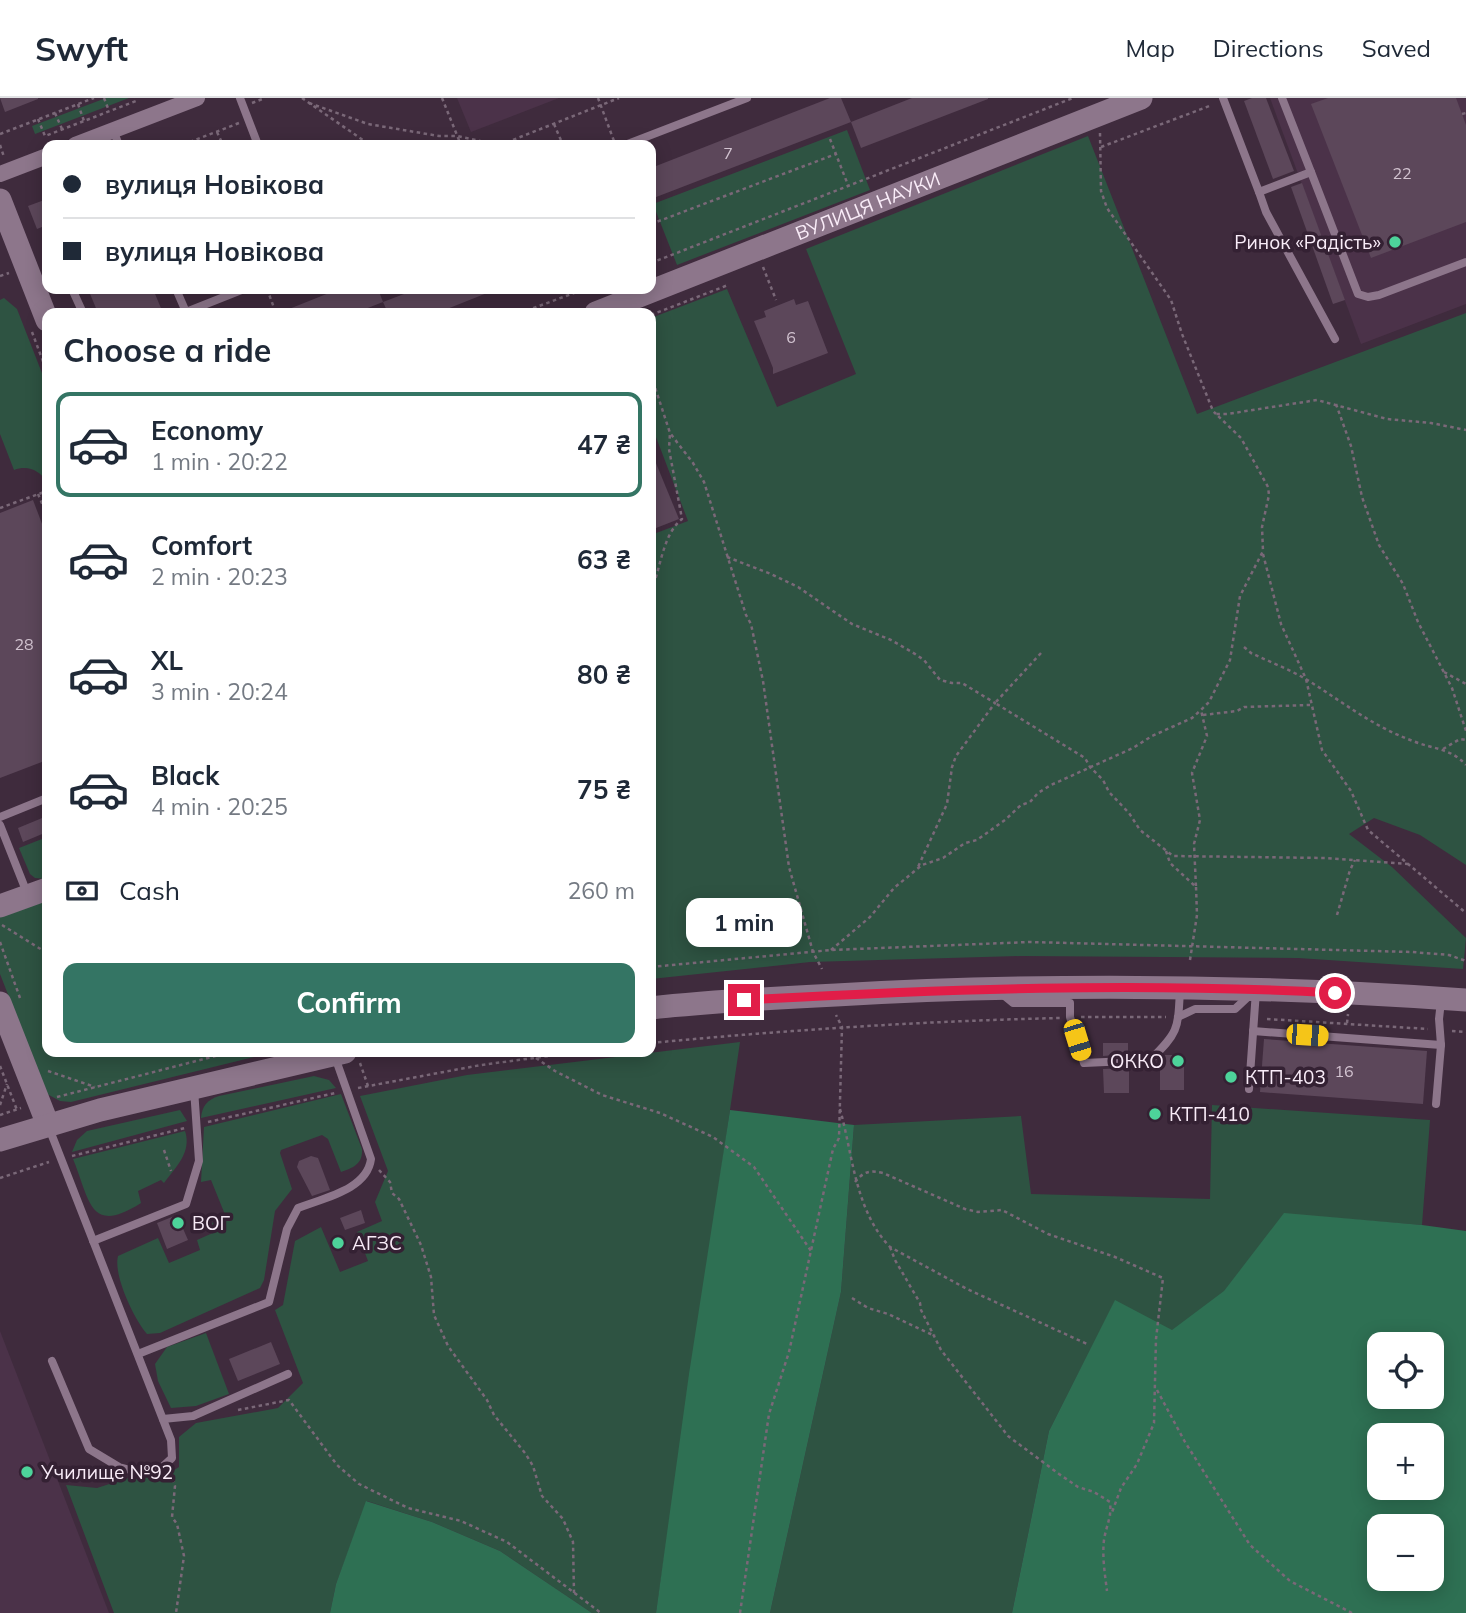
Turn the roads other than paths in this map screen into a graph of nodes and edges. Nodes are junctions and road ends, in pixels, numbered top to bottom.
1 (197, 98) edge
2 (240, 98) edge
3 (747, 98) edge
4 (1141, 98) edge
5 (1282, 98) edge
6 (1224, 99) edge
7 (176, 102) edge
8 (116, 138) edge
9 (256, 140) edge
10 (638, 140) edge
11 (42, 158) edge
12 (1311, 172) junction
13 (0, 174) edge
14 (1259, 192) junction
15 (0, 200) edge
16 (1466, 262) edge
17 (656, 283) edge
18 (231, 294) edge
19 (626, 294) edge
20 (44, 308) edge
21 (196, 308) edge
22 (604, 308) edge
23 (1335, 340) dead end
24 (42, 800) edge
25 (0, 817) edge
26 (0, 825) edge
27 (38, 892) edge
28 (0, 906) edge
29 (1180, 987) junction
30 (1256, 988) junction
31 (1070, 995) junction
32 (1441, 998) junction
33 (1466, 1000) edge
34 (11, 1004) edge
35 (656, 1007) edge
36 (1178, 1017) junction
37 (1253, 1031) junction
38 (1441, 1045) junction
39 (317, 1057) edge
40 (339, 1057) edge
41 (194, 1087) junction
42 (1249, 1089) dead end
43 (1436, 1104) dead end
44 (48, 1125) junction
45 (0, 1140) edge
46 (93, 1241) junction
47 (138, 1354) junction
48 (52, 1361) dead end
49 (288, 1374) dead end
50 (163, 1419) junction

1 - 7 street
2 - 9 lane
3 - 10 lane
4 - 17 main road, ВУЛИЦЯ НАУКИ
5 - 12 lane
6 - 14 lane
7 - 8 street
11 - 13 street
12 - 14 lane
12 - 16 lane
14 - 23 lane
15 - 20 main road
18 - 21 lane
19 - 22 main road, ВУЛИЦЯ НАУКИ
24 - 25 lane
26 - 27 lane
27 - 28 main road
29 - 30 main road
29 - 31 main road
29 - 36 lane
30 - 32 main road
30 - 36 lane
30 - 37 lane
31 - 35 main road
31 - 36 lane
32 - 33 main road
32 - 38 lane
34 - 44 main road
37 - 38 lane
37 - 42 lane
38 - 43 lane
39 - 41 main road
40 - 47 lane
41 - 44 main road
41 - 46 lane
44 - 45 main road
44 - 46 lane
46 - 47 lane
47 - 50 lane
48 - 50 lane
49 - 50 lane

